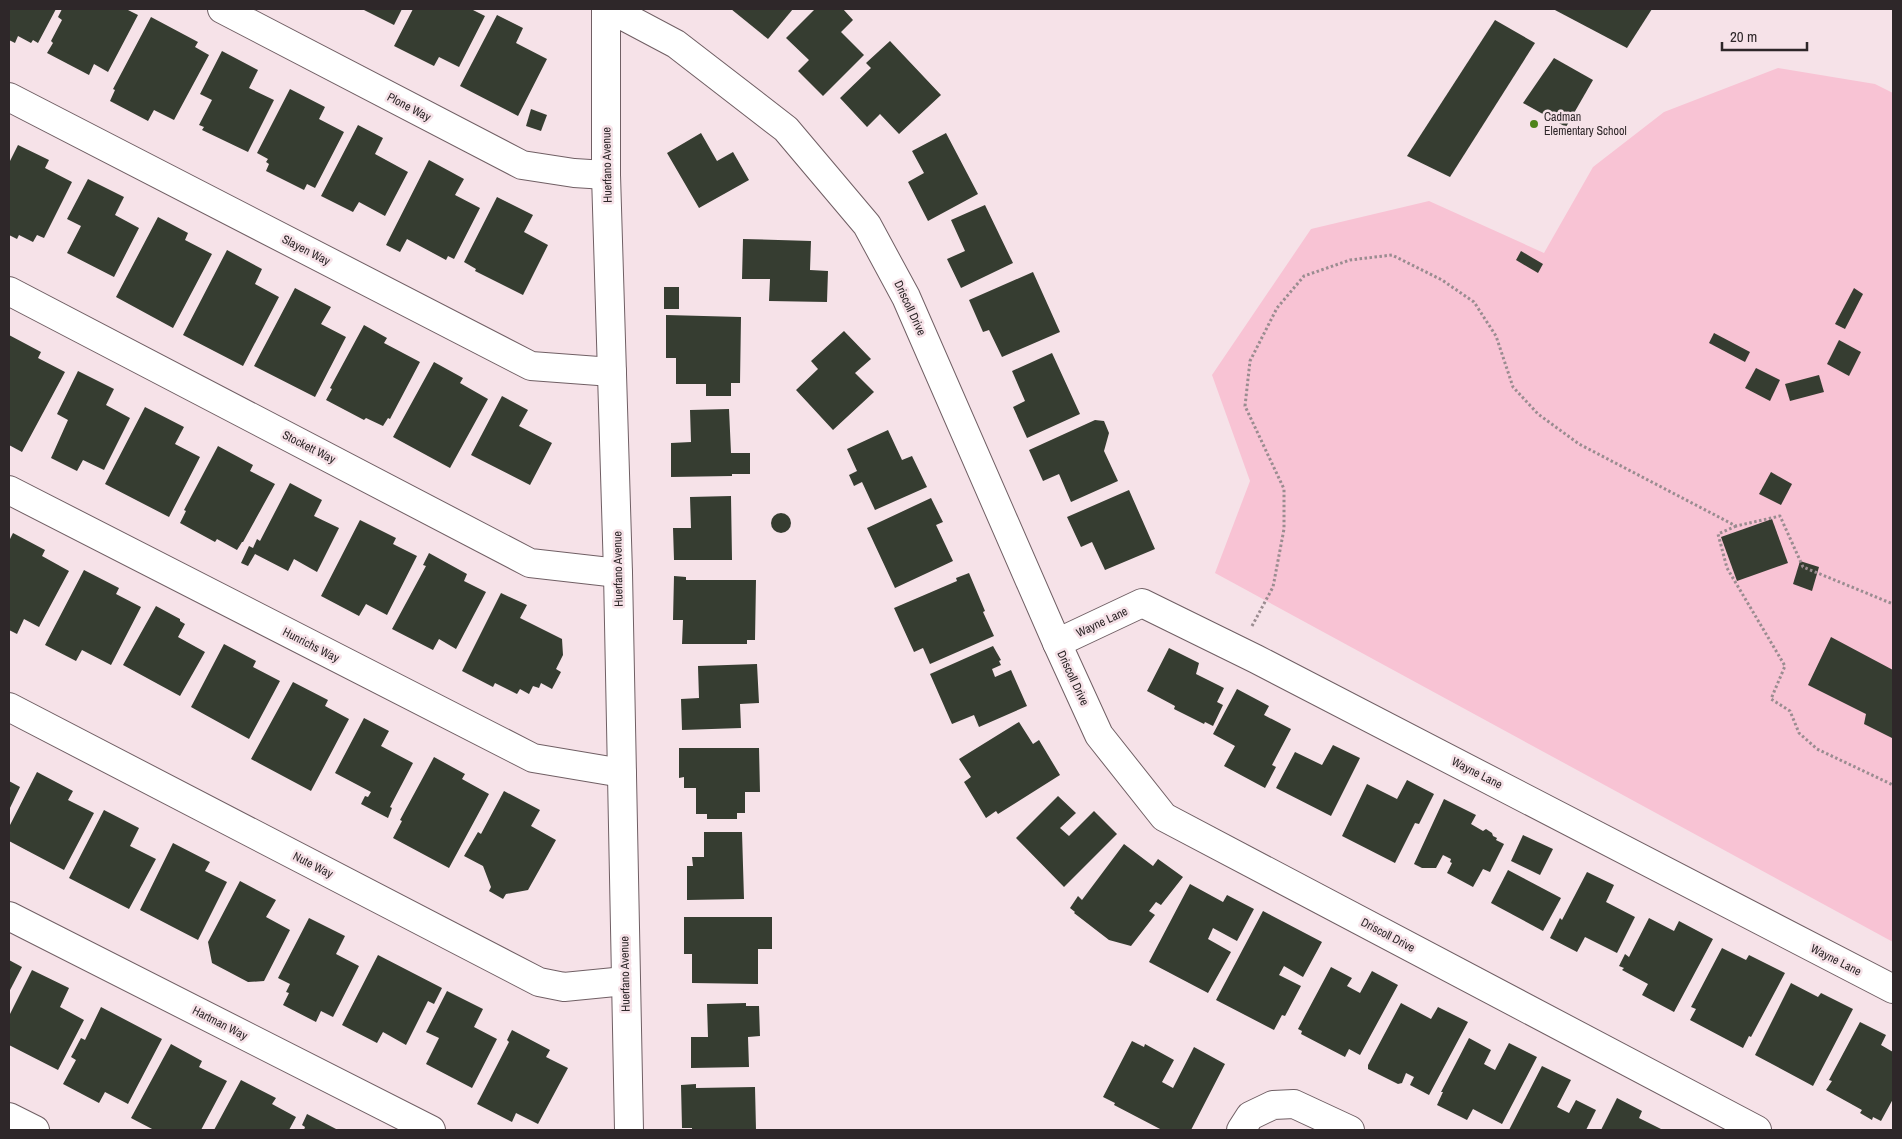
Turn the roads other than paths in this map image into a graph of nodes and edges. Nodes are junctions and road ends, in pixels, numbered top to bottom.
1 (222, 9) edge
2 (606, 9) edge
3 (610, 9) edge
4 (9, 98) edge
5 (606, 175) junction
6 (9, 291) edge
7 (612, 372) junction
8 (9, 490) edge
9 (618, 573) junction
10 (1057, 643) junction
11 (9, 707) edge
12 (622, 773) junction
13 (9, 916) edge
14 (625, 982) junction
15 (1893, 989) edge
16 (9, 1117) edge
17 (35, 1130) edge
18 (432, 1130) edge
19 (629, 1130) edge
20 (1241, 1130) edge
21 (1350, 1130) edge
22 (1757, 1130) edge

1 - 5 street, Plone Way
2 - 5 street, Huerfano Avenue
3 - 10 street, Driscoll Drive
4 - 7 street, Slayen Way
5 - 7 street, Huerfano Avenue
6 - 9 street, Stockett Way
7 - 9 street, Huerfano Avenue
8 - 12 street, Hunrichs Way
9 - 12 street, Huerfano Avenue
10 - 15 street, Wayne Lane
10 - 22 street, Driscoll Drive
11 - 14 street, Nute Way
12 - 14 street, Huerfano Avenue
13 - 18 street, Hartman Way
14 - 19 street, Huerfano Avenue
16 - 17 street
20 - 21 street

